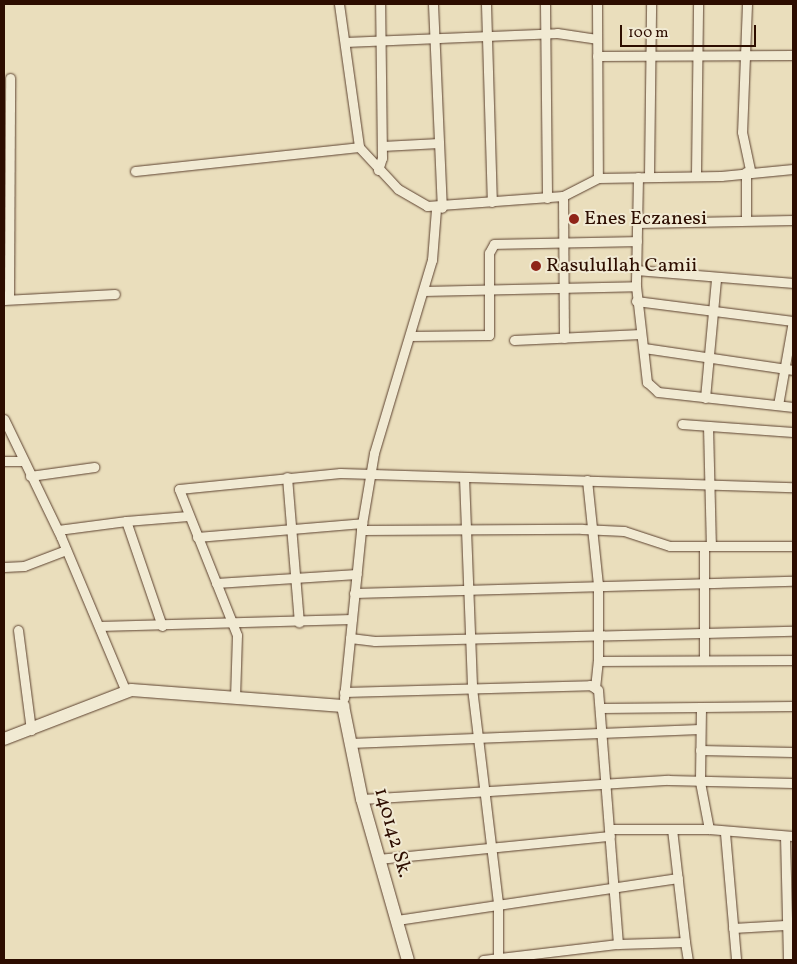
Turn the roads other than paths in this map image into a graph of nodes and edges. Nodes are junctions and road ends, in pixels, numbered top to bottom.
1 (339, 4) edge
2 (380, 4) edge
3 (433, 4) edge
4 (486, 4) edge
5 (545, 4) edge
6 (597, 4) edge
7 (651, 4) edge
8 (698, 4) edge
9 (747, 4) edge
10 (546, 34) junction
11 (487, 35) junction
12 (434, 38) junction
13 (597, 39) junction
14 (382, 41) junction
15 (345, 42) junction
16 (649, 54) junction
17 (696, 54) junction
18 (745, 54) junction
19 (793, 55) edge
20 (597, 56) junction
21 (10, 78) dead end
22 (439, 142) junction
23 (382, 146) junction
24 (359, 147) junction
25 (793, 169) edge
26 (378, 170) junction
27 (134, 171) dead end
28 (748, 172) junction
29 (696, 174) junction
30 (638, 176) junction
31 (649, 176) junction
32 (598, 178) junction
33 (563, 196) junction
34 (547, 198) junction
35 (492, 202) junction
36 (439, 208) junction
37 (746, 219) junction
38 (793, 220) edge
39 (637, 223) junction
40 (637, 241) junction
41 (564, 242) junction
42 (636, 270) junction
43 (716, 279) junction
44 (793, 283) edge
45 (636, 286) junction
46 (565, 288) junction
47 (490, 290) junction
48 (424, 291) junction
49 (115, 294) dead end
50 (6, 299) edge
51 (636, 301) junction
52 (712, 309) junction
53 (793, 321) edge
54 (641, 334) junction
55 (410, 336) junction
56 (564, 338) junction
57 (514, 340) dead end
58 (644, 348) junction
59 (706, 358) junction
60 (790, 370) edge
61 (705, 398) junction
62 (778, 405) junction
63 (793, 407) edge
64 (4, 419) edge
65 (682, 424) dead end
66 (708, 426) junction
67 (793, 432) edge
68 (4, 461) edge
69 (22, 461) junction
70 (94, 467) dead end
71 (30, 476) junction
72 (370, 476) junction
73 (287, 477) junction
74 (464, 477) junction
75 (587, 480) junction
76 (706, 484) junction
77 (793, 487) edge
78 (188, 516) junction
79 (126, 521) junction
80 (362, 526) junction
81 (292, 527) junction
82 (58, 530) junction
83 (594, 530) junction
84 (467, 531) junction
85 (197, 537) junction
86 (707, 546) junction
87 (793, 546) edge
88 (66, 550) junction
89 (4, 567) edge
90 (357, 574) junction
91 (293, 576) junction
92 (793, 581) edge
93 (706, 582) junction
94 (216, 583) junction
95 (598, 584) junction
96 (465, 587) junction
97 (354, 593) junction
98 (352, 620) junction
99 (300, 623) junction
100 (99, 626) junction
101 (162, 626) junction
102 (234, 626) junction
103 (18, 630) dead end
104 (793, 631) edge
105 (706, 632) junction
106 (598, 634) junction
107 (471, 637) junction
108 (350, 638) junction
109 (704, 660) junction
110 (793, 660) edge
111 (598, 661) junction
112 (472, 688) junction
113 (595, 688) junction
114 (126, 692) junction
115 (344, 692) junction
116 (236, 698) junction
117 (793, 706) edge
118 (701, 707) junction
119 (601, 708) junction
120 (344, 711) junction
121 (700, 729) junction
122 (30, 730) junction
123 (603, 733) junction
124 (478, 736) junction
125 (4, 740) edge
126 (350, 743) junction
127 (700, 750) junction
128 (793, 752) edge
129 (606, 782) junction
130 (700, 782) junction
131 (793, 783) edge
132 (484, 791) junction
133 (362, 799) junction
134 (672, 829) junction
135 (709, 829) junction
136 (610, 832) junction
137 (725, 833) junction
138 (789, 836) edge
139 (490, 846) junction
140 (378, 858) junction
141 (678, 878) junction
142 (614, 885) junction
143 (498, 902) junction
144 (789, 903) edge
145 (396, 920) junction
146 (785, 925) junction
147 (733, 928) junction
148 (686, 942) junction
149 (618, 944) junction
150 (498, 959) junction
151 (408, 960) edge
152 (483, 960) edge
153 (688, 960) edge
154 (736, 960) edge
155 (788, 960) edge

1 - 15 street
2 - 14 street
3 - 12 street
4 - 11 street
5 - 10 street
6 - 13 street
7 - 16 street
8 - 17 street
9 - 18 street
10 - 11 street
10 - 13 street
10 - 34 street
11 - 12 street
11 - 35 street
12 - 14 street
12 - 22 street
13 - 20 street
14 - 15 street
14 - 23 street
15 - 24 street
16 - 17 street
16 - 20 street
16 - 31 street
17 - 18 street
17 - 29 street
18 - 19 street
18 - 28 street
20 - 32 street
21 - 50 street
22 - 23 street
22 - 36 street
23 - 26 street
24 - 26 street
24 - 27 street
25 - 28 street
26 - 36 street
28 - 29 street
28 - 37 street
29 - 31 street
30 - 31 street
30 - 32 street
30 - 39 street
32 - 33 street
33 - 34 street
33 - 41 street
34 - 35 street
35 - 36 street
36 - 48 street
37 - 38 street
37 - 39 street
39 - 40 street
40 - 41 street
40 - 42 street
41 - 46 street
41 - 47 street
42 - 43 street
42 - 45 street
43 - 44 street
43 - 52 street
45 - 46 street
45 - 51 street
46 - 47 street
46 - 56 street
47 - 48 street
47 - 55 street
48 - 55 street
49 - 50 street
51 - 52 street
51 - 54 street
52 - 53 street
52 - 59 street
53 - 60 street
54 - 56 street
54 - 58 street
55 - 72 street
56 - 57 street
58 - 59 street
58 - 61 street
59 - 60 street
59 - 61 street
60 - 62 street
61 - 62 street
62 - 63 street
64 - 69 street
65 - 66 street
66 - 67 street
66 - 76 street
68 - 69 street
69 - 71 street
70 - 71 street
71 - 82 street
72 - 73 street
72 - 74 street
72 - 80 street
73 - 78 street
73 - 81 street
74 - 75 street
74 - 84 street
75 - 76 street
75 - 83 street
76 - 77 street
76 - 86 street
78 - 79 street
78 - 85 street
79 - 82 street
79 - 101 street
80 - 81 street
80 - 84 street
80 - 90 street
81 - 85 street
81 - 91 street
82 - 88 street
83 - 84 street
83 - 86 street
83 - 95 street
84 - 96 street
85 - 94 street
86 - 87 street
86 - 93 street
88 - 89 street
88 - 100 street
90 - 91 street
90 - 97 street
91 - 94 street
91 - 99 street
92 - 93 street
93 - 95 street
93 - 105 street
94 - 102 street
95 - 96 street
95 - 106 street
96 - 97 street
96 - 107 street
97 - 98 street
98 - 99 street
98 - 108 street
99 - 102 street
100 - 101 street
100 - 114 street
101 - 102 street
102 - 116 street
103 - 122 street
104 - 105 street
105 - 106 street
105 - 109 street
106 - 107 street
106 - 111 street
107 - 108 street
107 - 112 street
108 - 115 street
109 - 110 street
109 - 111 street
111 - 113 street
112 - 113 street
112 - 115 street
112 - 124 street
113 - 119 street
114 - 116 main road
114 - 122 main road
115 - 120 street
116 - 120 main road
117 - 118 street
118 - 119 street
118 - 121 street
119 - 123 street
120 - 126 main road, 140142 Sk.
121 - 123 street
121 - 127 street
122 - 125 main road
123 - 124 street
123 - 129 street
124 - 126 street
124 - 132 street
126 - 133 main road, 140142 Sk.
127 - 128 street
127 - 130 street
129 - 130 street
129 - 132 street
129 - 136 street
130 - 131 street
130 - 135 street
132 - 133 street
132 - 139 street
133 - 140 main road, 140142 Sk.
134 - 135 street
134 - 136 street
134 - 141 street
135 - 137 street
136 - 139 street
136 - 142 street
137 - 138 street
137 - 147 street
138 - 144 street
139 - 140 street
139 - 143 street
140 - 145 main road, 140142 Sk.
141 - 142 street
141 - 148 street
142 - 143 street
142 - 149 street
143 - 145 street
143 - 150 street
144 - 146 street
145 - 151 main road, 140142 Sk.
146 - 147 street
146 - 155 street
147 - 154 street
148 - 149 street
148 - 153 street
149 - 150 street
150 - 152 street

